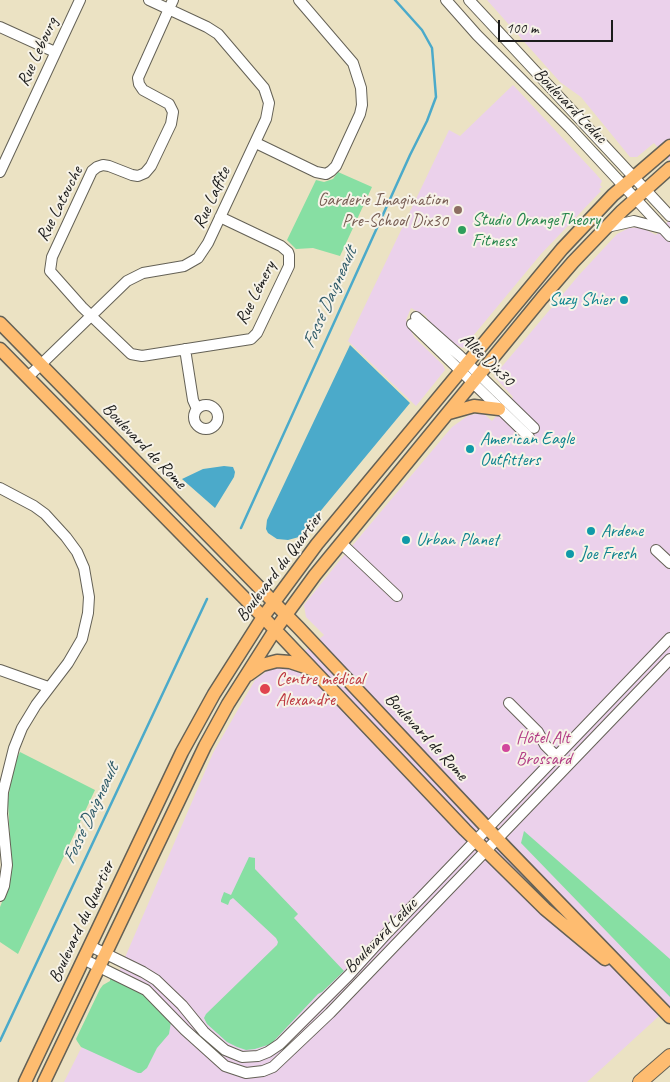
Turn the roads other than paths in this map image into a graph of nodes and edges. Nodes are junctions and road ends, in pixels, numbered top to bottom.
1 (80, 0) edge
2 (149, 0) edge
3 (299, 0) edge
4 (446, 0) edge
5 (469, 0) edge
6 (170, 4) edge
7 (0, 27) edge
8 (55, 52) junction
9 (256, 143) junction
10 (670, 146) edge
11 (670, 168) edge
12 (0, 172) edge
13 (634, 176) junction
14 (623, 186) junction
15 (646, 189) junction
16 (635, 198) junction
17 (670, 216) edge
18 (220, 217) junction
19 (606, 227) junction
20 (667, 232) edge
21 (91, 316) junction
22 (414, 320) dead end
23 (0, 323) edge
24 (0, 349) edge
25 (185, 349) junction
26 (41, 365) junction
27 (463, 366) junction
28 (28, 377) junction
29 (476, 379) junction
30 (197, 409) dead end
31 (500, 409) junction
32 (447, 414) junction
33 (0, 488) edge
34 (341, 543) junction
35 (656, 550) dead end
36 (670, 563) edge
37 (397, 596) dead end
38 (273, 602) junction
39 (285, 615) junction
40 (263, 617) junction
41 (275, 630) junction
42 (670, 638) edge
43 (670, 659) edge
44 (0, 670) edge
45 (313, 670) junction
46 (244, 678) junction
47 (48, 687) junction
48 (509, 703) dead end
49 (557, 757) junction
50 (2, 792) edge
51 (488, 828) junction
52 (497, 839) junction
53 (476, 841) junction
54 (486, 850) junction
55 (0, 896) edge
56 (90, 946) junction
57 (105, 954) junction
58 (83, 959) junction
59 (99, 966) junction
60 (637, 983) junction
61 (670, 1017) edge
62 (670, 1057) edge
63 (25, 1082) edge
64 (44, 1082) edge
65 (640, 1082) edge
66 (647, 1082) edge

1 - 8 street, Rue Lebourg
2 - 6 street, Rue Laffite
3 - 9 street
4 - 14 street, Boulevard Leduc
5 - 13 street, Boulevard Leduc
6 - 9 street, Rue Laffite
6 - 21 street, Rue Latouche
7 - 8 street
8 - 12 street, Rue Lebourg
9 - 18 street, Rue Laffite
10 - 13 main road, Boulevard du Quartier
11 - 15 main road, Boulevard du Quartier
13 - 14 main road, Boulevard du Quartier
13 - 15 street, Boulevard Leduc
14 - 16 street, Boulevard Leduc
14 - 27 main road, Boulevard du Quartier
15 - 16 main road, Boulevard du Quartier
15 - 17 street, Boulevard Leduc
16 - 19 main road, Boulevard du Quartier
16 - 20 street, Boulevard Leduc
18 - 21 street, Rue Laffite
18 - 25 street, Rue Lémery
19 - 20 street
19 - 29 main road, Boulevard du Quartier
21 - 25 street, Rue Lémery
21 - 26 street, Rue Laffite
22 - 27 street, Allée Dix30
23 - 26 main road, Boulevard de Rome
24 - 28 main road, Boulevard de Rome
25 - 30 street
26 - 28 street, Rue Laffite
26 - 38 main road, Boulevard de Rome
27 - 29 street, Allée Dix30
27 - 38 main road, Boulevard du Quartier
28 - 40 main road, Boulevard de Rome
29 - 31 street, Allée Dix30
29 - 31 street, Allée Dix30
29 - 32 main road, Boulevard du Quartier
31 - 32 main road
32 - 34 main road, Boulevard du Quartier
33 - 47 street
34 - 37 street
34 - 39 main road, Boulevard du Quartier
35 - 36 street
38 - 39 main road, Boulevard de Rome
38 - 40 main road, Boulevard du Quartier
39 - 41 main road, Boulevard du Quartier
39 - 51 main road, Boulevard de Rome
40 - 41 main road, Boulevard de Rome
40 - 56 main road, Boulevard du Quartier
41 - 45 main road, Boulevard de Rome
41 - 46 main road, Boulevard du Quartier
42 - 49 street, Boulevard Leduc
43 - 52 street, Boulevard Leduc
44 - 47 street
45 - 46 main road
45 - 53 main road, Boulevard de Rome
46 - 57 main road, Boulevard du Quartier
47 - 50 street
48 - 49 street
49 - 51 street, Boulevard Leduc
50 - 55 street
51 - 52 main road, Boulevard de Rome
51 - 53 street, Boulevard Leduc
52 - 54 street, Boulevard Leduc
52 - 60 main road, Boulevard de Rome
53 - 54 main road, Boulevard de Rome
53 - 57 street, Boulevard Leduc
54 - 59 street, Boulevard Leduc
54 - 60 main road, Boulevard de Rome
56 - 57 street, Boulevard Leduc
56 - 58 main road, Boulevard du Quartier
57 - 59 main road, Boulevard du Quartier
58 - 59 street, Boulevard Leduc
58 - 63 main road, Boulevard du Quartier
59 - 64 main road, Boulevard du Quartier
60 - 61 main road, Boulevard de Rome
62 - 65 highway
62 - 66 highway

